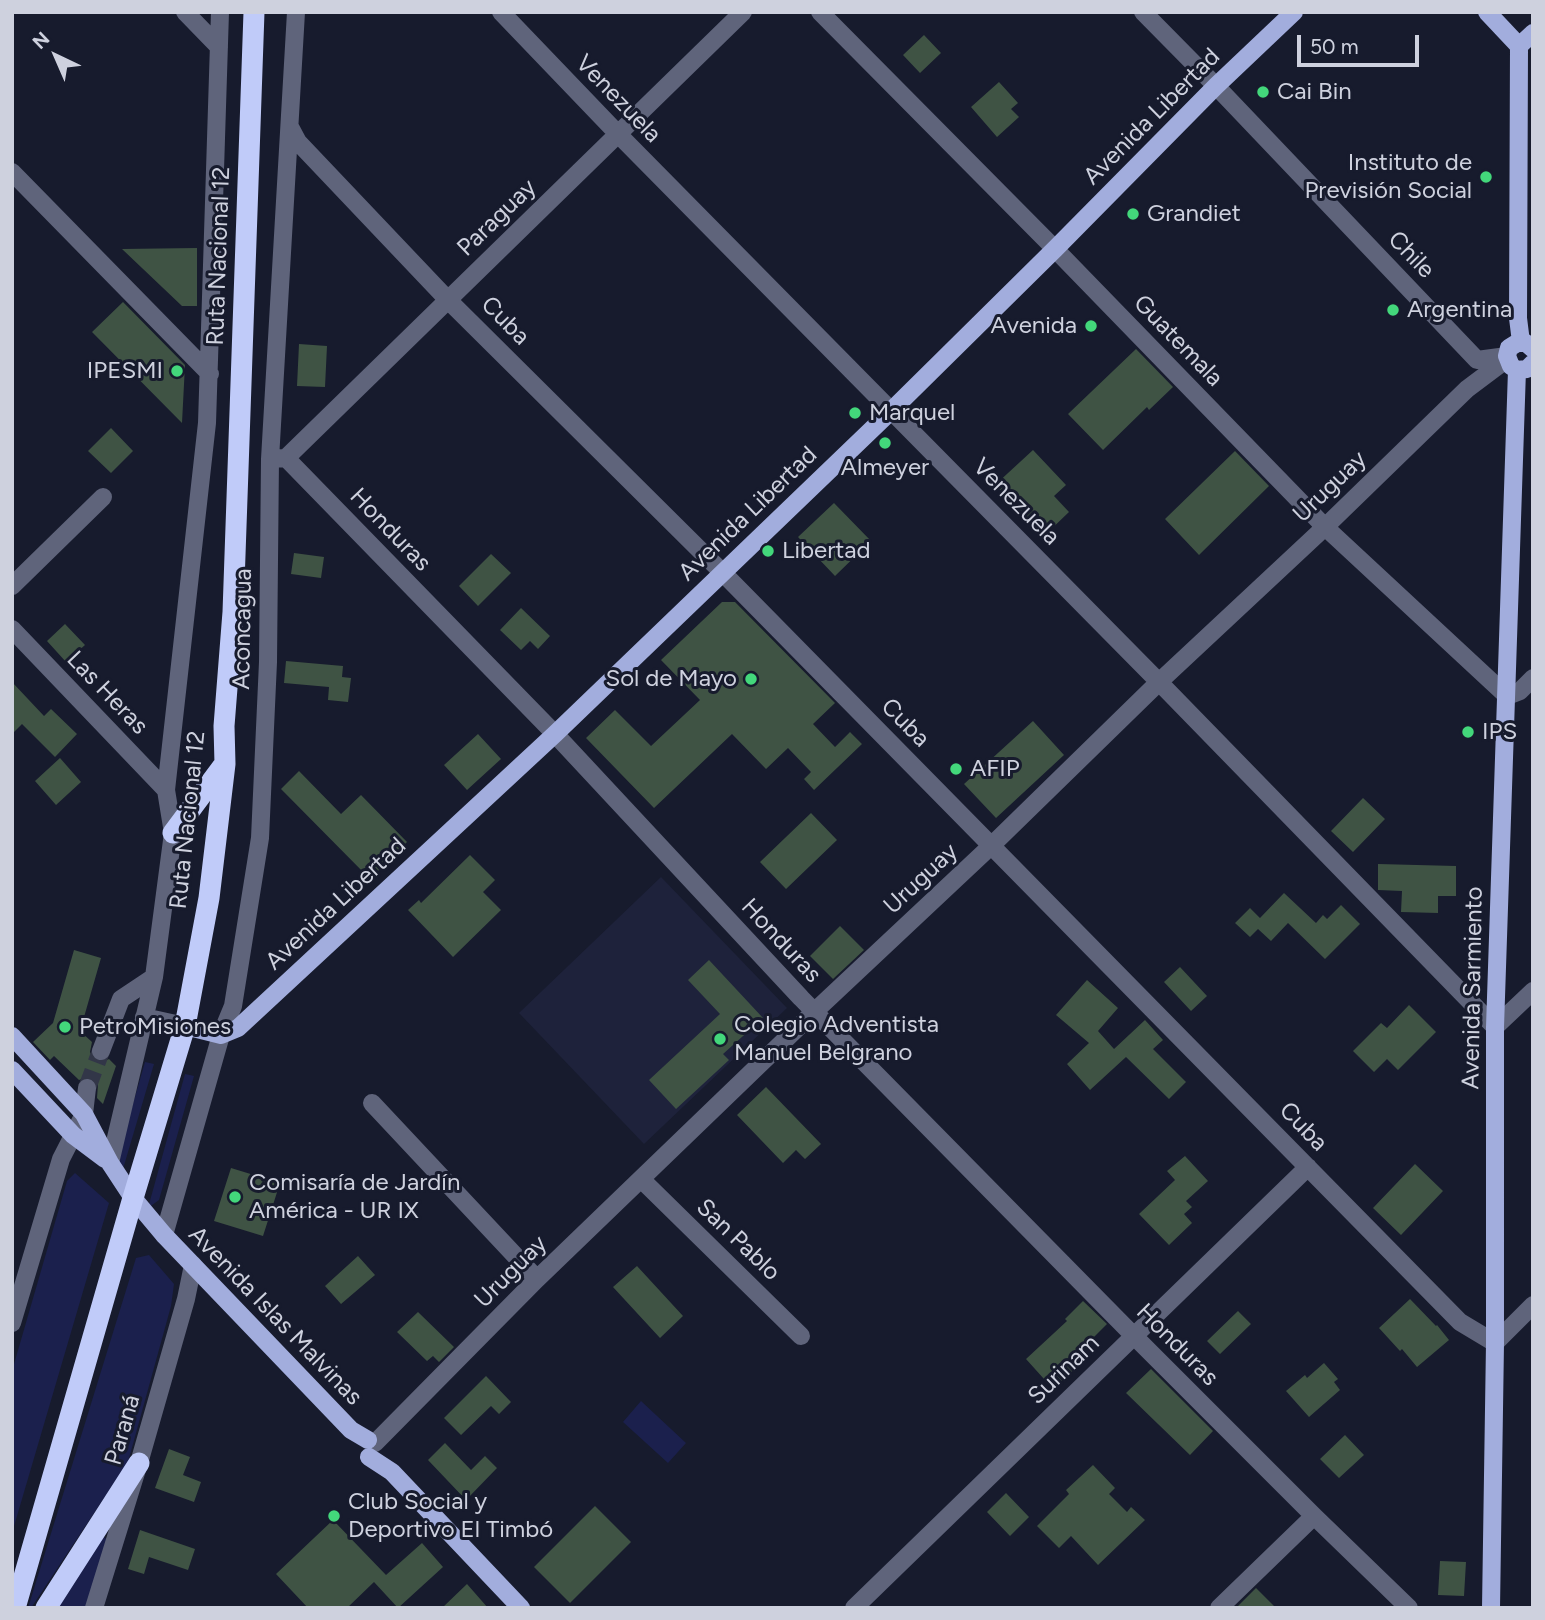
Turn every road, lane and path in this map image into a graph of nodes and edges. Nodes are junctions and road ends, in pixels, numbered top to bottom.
1 (186, 12) edge
2 (220, 12) edge
3 (254, 12) edge
4 (296, 12) edge
5 (501, 12) edge
6 (743, 12) edge
7 (820, 12) edge
8 (1143, 12) edge
9 (1294, 12) edge
10 (1487, 12) edge
11 (1533, 33) edge
12 (1519, 46) junction
13 (219, 47) junction
14 (1216, 86) junction
15 (290, 127) junction
16 (618, 134) junction
17 (12, 172) edge
18 (1055, 249) junction
19 (448, 300) junction
20 (1524, 356) edge
21 (210, 374) junction
22 (892, 410) junction
23 (278, 459) junction
24 (103, 497) dead end
25 (1325, 527) junction
26 (722, 572) junction
27 (12, 586) edge
28 (12, 629) edge
29 (1533, 678) edge
30 (1159, 682) junction
31 (1507, 696) junction
32 (555, 734) junction
33 (225, 764) junction
34 (166, 790) junction
35 (173, 833) junction
36 (992, 845) junction
37 (153, 977) junction
38 (1533, 992) edge
39 (814, 1012) junction
40 (145, 1017) junction
41 (185, 1026) junction
42 (1495, 1027) junction
43 (221, 1035) junction
44 (12, 1036) edge
45 (101, 1051) tunnel mouth
46 (12, 1070) edge
47 (87, 1088) tunnel mouth
48 (372, 1103) dead end
49 (85, 1114) junction
50 (74, 1135) junction
51 (110, 1163) junction
52 (1308, 1167) junction
53 (641, 1179) junction
54 (133, 1198) junction
55 (164, 1235) junction
56 (193, 1265) junction
57 (20, 1268) edge
58 (537, 1279) junction
59 (1533, 1305) edge
60 (12, 1323) edge
61 (801, 1336) dead end
62 (1134, 1336) junction
63 (1495, 1343) junction
64 (370, 1447) junction
65 (139, 1463) junction
66 (1314, 1516) junction
67 (15, 1608) edge
68 (46, 1608) edge
69 (94, 1608) edge
70 (521, 1608) edge
71 (854, 1608) edge
72 (1219, 1608) edge
73 (1409, 1608) edge
74 (1490, 1608) edge

1 - 13 street
2 - 13 street
3 - 33 highway, Ruta Nacional 12
4 - 15 street, Aconcagua
5 - 16 street, Venezuela
6 - 16 street, Paraguay
7 - 18 street, Guatemala
8 - 14 street, Chile
9 - 14 main road, Avenida Libertad
10 - 12 main road
11 - 12 main road
12 - 20 main road, Avenida Sarmiento
13 - 21 street
14 - 18 main road, Avenida Libertad
14 - 20 street, Chile
15 - 19 street, Cuba
15 - 23 street, Aconcagua
16 - 19 street, Paraguay
16 - 22 street, Venezuela
17 - 21 street
18 - 22 main road, Avenida Libertad
18 - 25 street, Guatemala
19 - 23 street, Paraguay
19 - 26 street, Cuba
20 - 25 street, Uruguay
20 - 31 main road, Avenida Sarmiento
21 - 34 street
22 - 26 main road, Avenida Libertad
22 - 30 street, Venezuela
23 - 32 street, Honduras
23 - 43 street, Aconcagua
24 - 27 street
25 - 30 street, Uruguay
25 - 31 street, Guatemala
26 - 32 main road, Avenida Libertad
26 - 36 street, Cuba
28 - 34 street, Las Heras
29 - 31 street
30 - 36 street, Uruguay
30 - 42 street, Venezuela
31 - 42 main road, Avenida Sarmiento
32 - 39 street, Honduras
32 - 43 main road, Avenida Libertad
33 - 35 highway
33 - 41 highway, Ruta Nacional 12
34 - 35 street
35 - 37 street
36 - 39 street, Uruguay
36 - 52 street, Cuba
37 - 40 street
37 - 45 street
38 - 42 street
39 - 53 street, Uruguay
39 - 62 street, Honduras
40 - 41 street
40 - 51 street
41 - 43 main road
41 - 54 highway, Ruta Nacional 12
42 - 63 main road, Avenida Sarmiento
43 - 55 street, Aconcagua
44 - 49 main road
46 - 50 main road
47 - 49 street
48 - 58 street
49 - 50 street
49 - 51 main road
50 - 51 main road
50 - 57 street
51 - 54 main road, Avenida Islas Malvinas
52 - 62 street, Surinam
52 - 63 street, Cuba
53 - 58 street, Uruguay
53 - 61 street, San Pablo
54 - 55 main road, Avenida Islas Malvinas
54 - 67 highway, Ruta Nacional 12
55 - 56 main road, Avenida Islas Malvinas
56 - 64 main road, Avenida Islas Malvinas
56 - 65 street, Paraná
57 - 60 street
58 - 64 street, Uruguay
59 - 63 street
62 - 66 street, Honduras
62 - 71 street, Surinam
63 - 74 main road, Avenida Sarmiento
64 - 70 main road
65 - 68 highway
65 - 69 street, Paraná
66 - 72 street
66 - 73 street, Honduras

